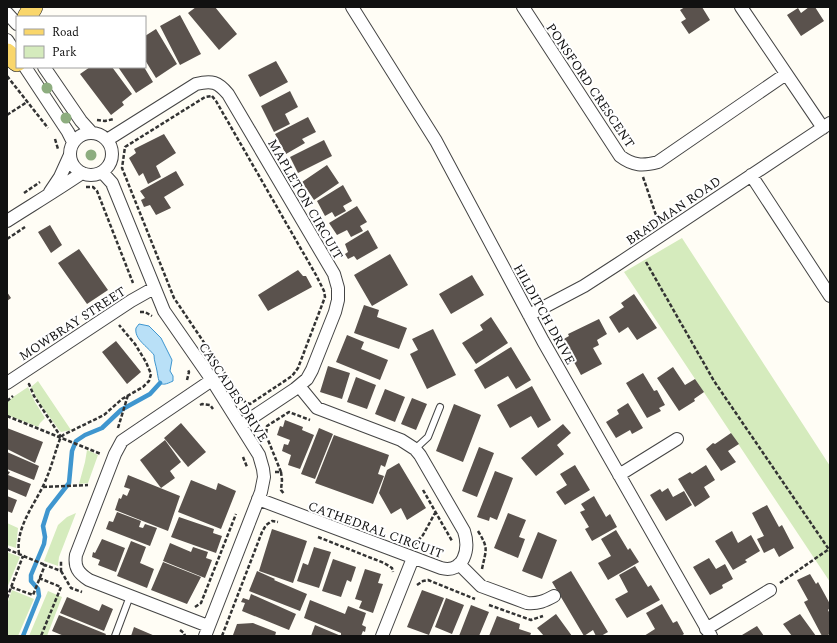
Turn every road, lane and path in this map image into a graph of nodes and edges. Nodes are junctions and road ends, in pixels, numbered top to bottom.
1 (33, 7) edge
2 (352, 7) edge
3 (523, 7) edge
4 (741, 7) edge
5 (7, 13) edge
6 (28, 16) edge
7 (16, 23) edge
8 (7, 40) edge
9 (7, 53) edge
10 (16, 54) edge
11 (16, 60) edge
12 (27, 68) edge
13 (786, 74) junction
14 (7, 76) edge
15 (27, 102) junction
16 (7, 115) edge
17 (827, 125) edge
18 (91, 132) junction
19 (107, 140) junction
20 (73, 142) junction
21 (64, 153) junction
22 (637, 165) junction
23 (102, 172) junction
24 (82, 173) junction
25 (751, 175) junction
26 (42, 181) dead end
27 (82, 190) dead end
28 (49, 194) junction
29 (19, 196) dead end
30 (7, 221) edge
31 (26, 226) dead end
32 (642, 231) dead end
33 (7, 239) edge
34 (638, 251) junction
35 (133, 283) dead end
36 (154, 288) junction
37 (830, 296) edge
38 (137, 312) dead end
39 (529, 315) junction
40 (154, 318) dead end
41 (124, 321) dead end
42 (187, 368) dead end
43 (212, 380) junction
44 (7, 383) edge
45 (186, 383) dead end
46 (299, 386) junction
47 (26, 387) dead end
48 (16, 393) dead end
49 (129, 394) junction
50 (259, 397) joint
51 (7, 401) edge
52 (440, 407) dead end
53 (196, 408) dead end
54 (214, 410) dead end
55 (7, 416) edge
56 (311, 420) dead end
57 (241, 425) junction
58 (121, 427) dead end
59 (61, 438) junction
60 (677, 439) dead end
61 (104, 449) dead end
62 (415, 449) junction
63 (241, 451) dead end
64 (101, 454) junction
65 (98, 460) dead end
66 (249, 471) dead end
67 (273, 472) dead end
68 (281, 472) junction
69 (619, 475) junction
70 (91, 478) dead end
71 (88, 485) junction
72 (420, 485) dead end
73 (43, 487) junction
74 (86, 492) dead end
75 (288, 498) dead end
76 (258, 499) junction
77 (238, 510) dead end
78 (436, 512) junction
79 (278, 522) dead end
80 (315, 536) dead end
81 (454, 544) dead end
82 (7, 549) edge
83 (829, 550) edge
84 (412, 553) junction
85 (19, 554) junction
86 (23, 556) junction
87 (61, 557) dead end
88 (459, 564) junction
89 (45, 565) junction
90 (393, 575) dead end
91 (39, 578) junction
92 (417, 586) dead end
93 (11, 587) junction
94 (770, 590) joint
95 (130, 596) junction
96 (554, 596) dead end
97 (7, 598) edge
98 (476, 600) dead end
99 (190, 606) dead end
100 (207, 631) edge
101 (708, 633) edge
102 (41, 636) edge
103 (114, 636) edge
104 (222, 636) edge
105 (382, 636) edge

1 - 6 main road
2 - 39 street, HILDITCH DRIVE
3 - 22 street, PONSFORD CRESCENT
4 - 13 street
5 - 7 street
8 - 10 street
9 - 11 main road
12 - 18 street
12 - 20 street
13 - 17 street
13 - 22 street, PONSFORD CRESCENT
14 - 15 path
15 - 16 path
15 - 21 path
17 - 25 street, BRADMAN ROAD
18 - 19 street
18 - 20 street
19 - 23 street
19 - 46 street, MAPLETON CIRCUIT
20 - 21 street
21 - 24 street
21 - 28 street
22 - 32 path
23 - 24 street
23 - 36 street, CASCADES DRIVE
24 - 28 street
25 - 34 street, BRADMAN ROAD
25 - 37 street
26 - 29 path
27 - 35 path
28 - 30 street
31 - 33 path
34 - 39 street, BRADMAN ROAD
34 - 83 path
36 - 43 street, CASCADES DRIVE
36 - 44 street, MOWBRAY STREET
38 - 40 path
39 - 69 street, HILDITCH DRIVE
41 - 49 path
42 - 45 path
43 - 57 street, CASCADES DRIVE
43 - 95 street
46 - 57 street, MAPLETON CIRCUIT
46 - 62 street, CATHEDRAL CIRCUIT
47 - 59 path
48 - 51 path
49 - 58 path
49 - 59 path
50 - 50 path
52 - 62 lane
53 - 54 path
55 - 59 path
56 - 68 path
57 - 76 street, CASCADES DRIVE
59 - 64 path
59 - 73 path
60 - 69 street
61 - 64 path
62 - 88 street, CATHEDRAL CIRCUIT
63 - 66 path
64 - 65 path
67 - 68 path
68 - 75 path
69 - 101 street, HILDITCH DRIVE
70 - 71 path
71 - 73 path
71 - 74 path
72 - 78 path
73 - 85 path
76 - 84 street, CATHEDRAL CIRCUIT
76 - 100 street, CASCADES DRIVE
77 - 99 path
78 - 81 path
78 - 84 path
79 - 104 path
80 - 90 path
82 - 85 path
83 - 94 path
84 - 88 street, CATHEDRAL CIRCUIT
84 - 105 street
85 - 86 path
86 - 89 path
86 - 93 path
87 - 89 path
88 - 96 street
89 - 91 path
91 - 93 path
91 - 102 path
92 - 98 path
93 - 97 path
94 - 101 street
95 - 100 street
95 - 103 lane

